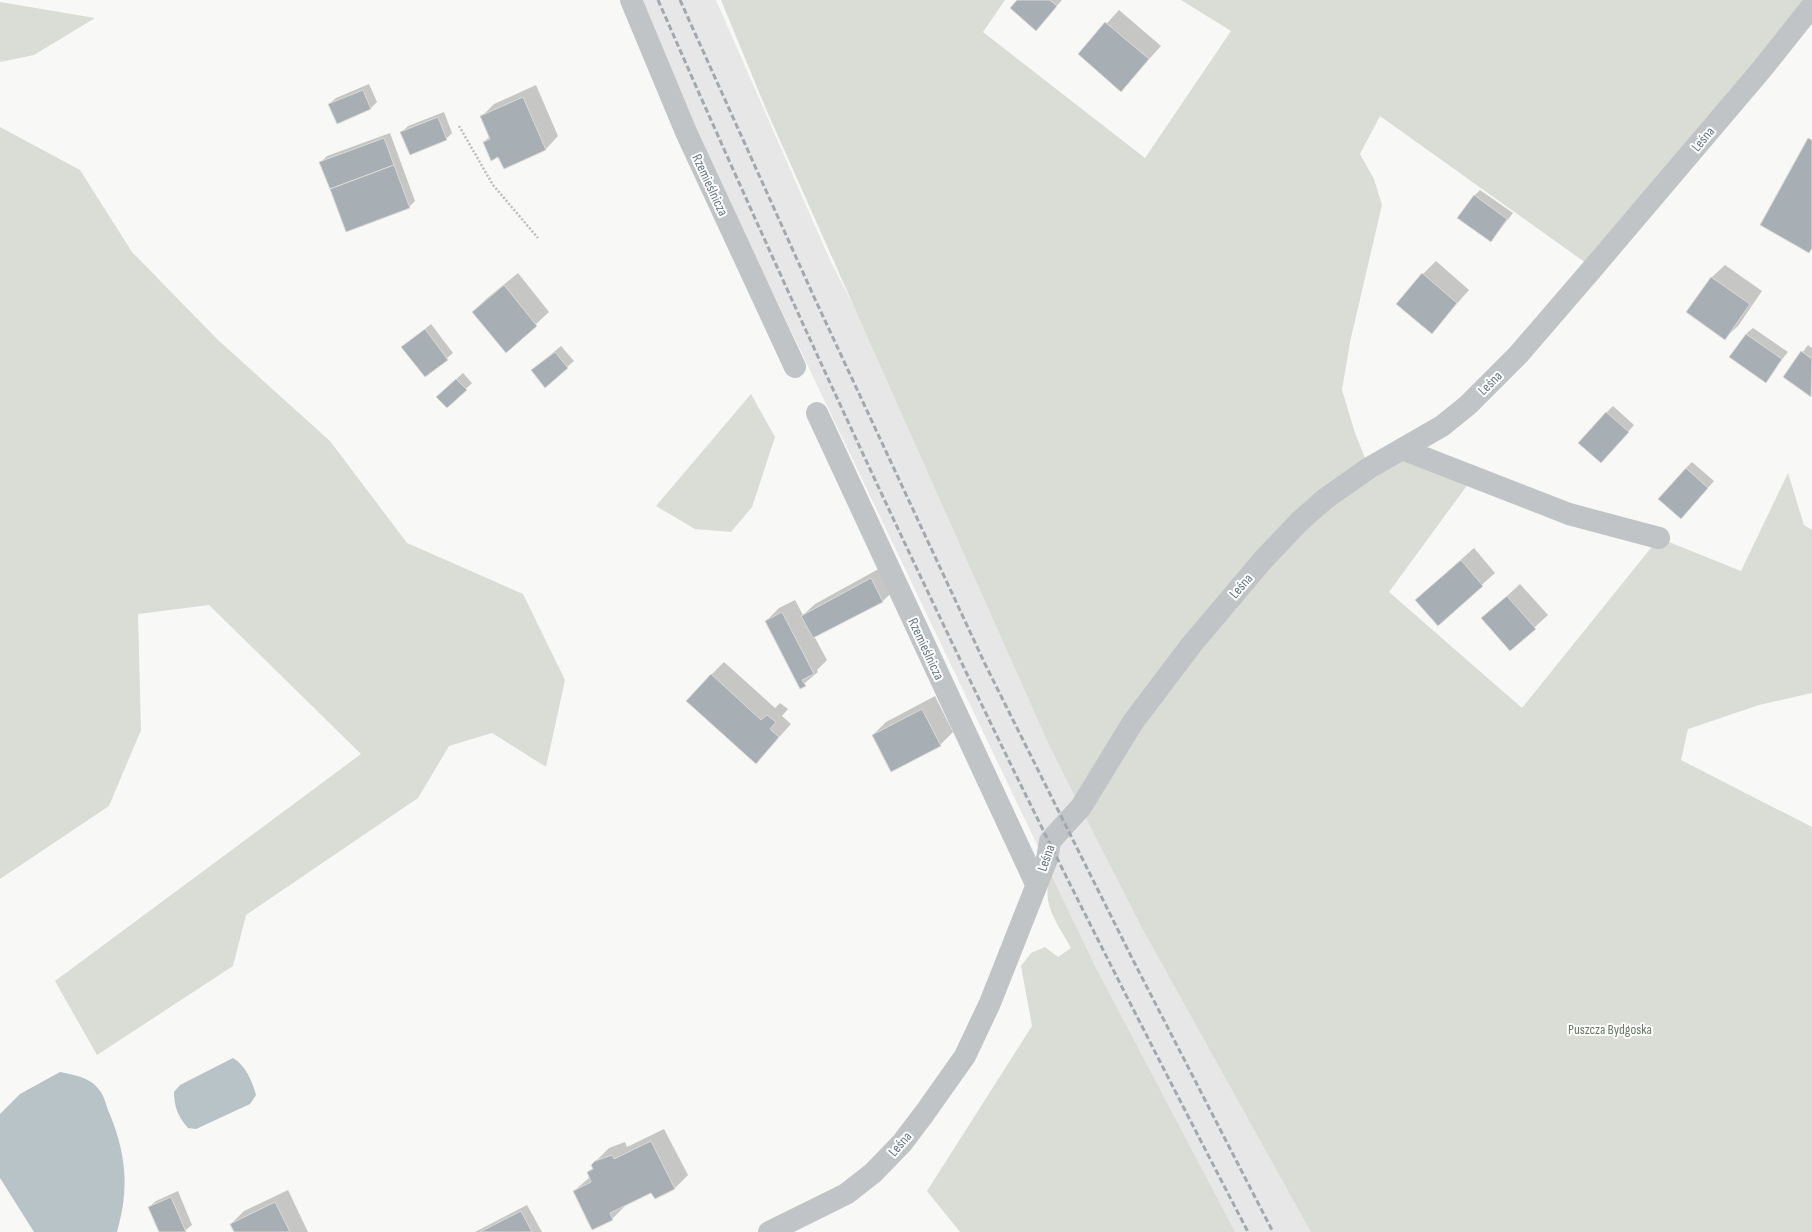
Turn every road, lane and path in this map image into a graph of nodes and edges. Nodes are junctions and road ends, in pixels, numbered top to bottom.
1 (631, 0) edge
2 (1812, 6) edge
3 (459, 126) dead end
4 (538, 238) dead end
5 (796, 368) dead end
6 (816, 413) dead end
7 (1402, 449) junction
8 (1659, 538) dead end
9 (1036, 884) junction
10 (769, 1232) edge

1 - 5 street, Rzemieślnicza
2 - 7 street, Leśna
3 - 4 path
6 - 9 street, Rzemieślnicza
7 - 8 street
7 - 9 street, Leśna
9 - 10 street, Leśna

